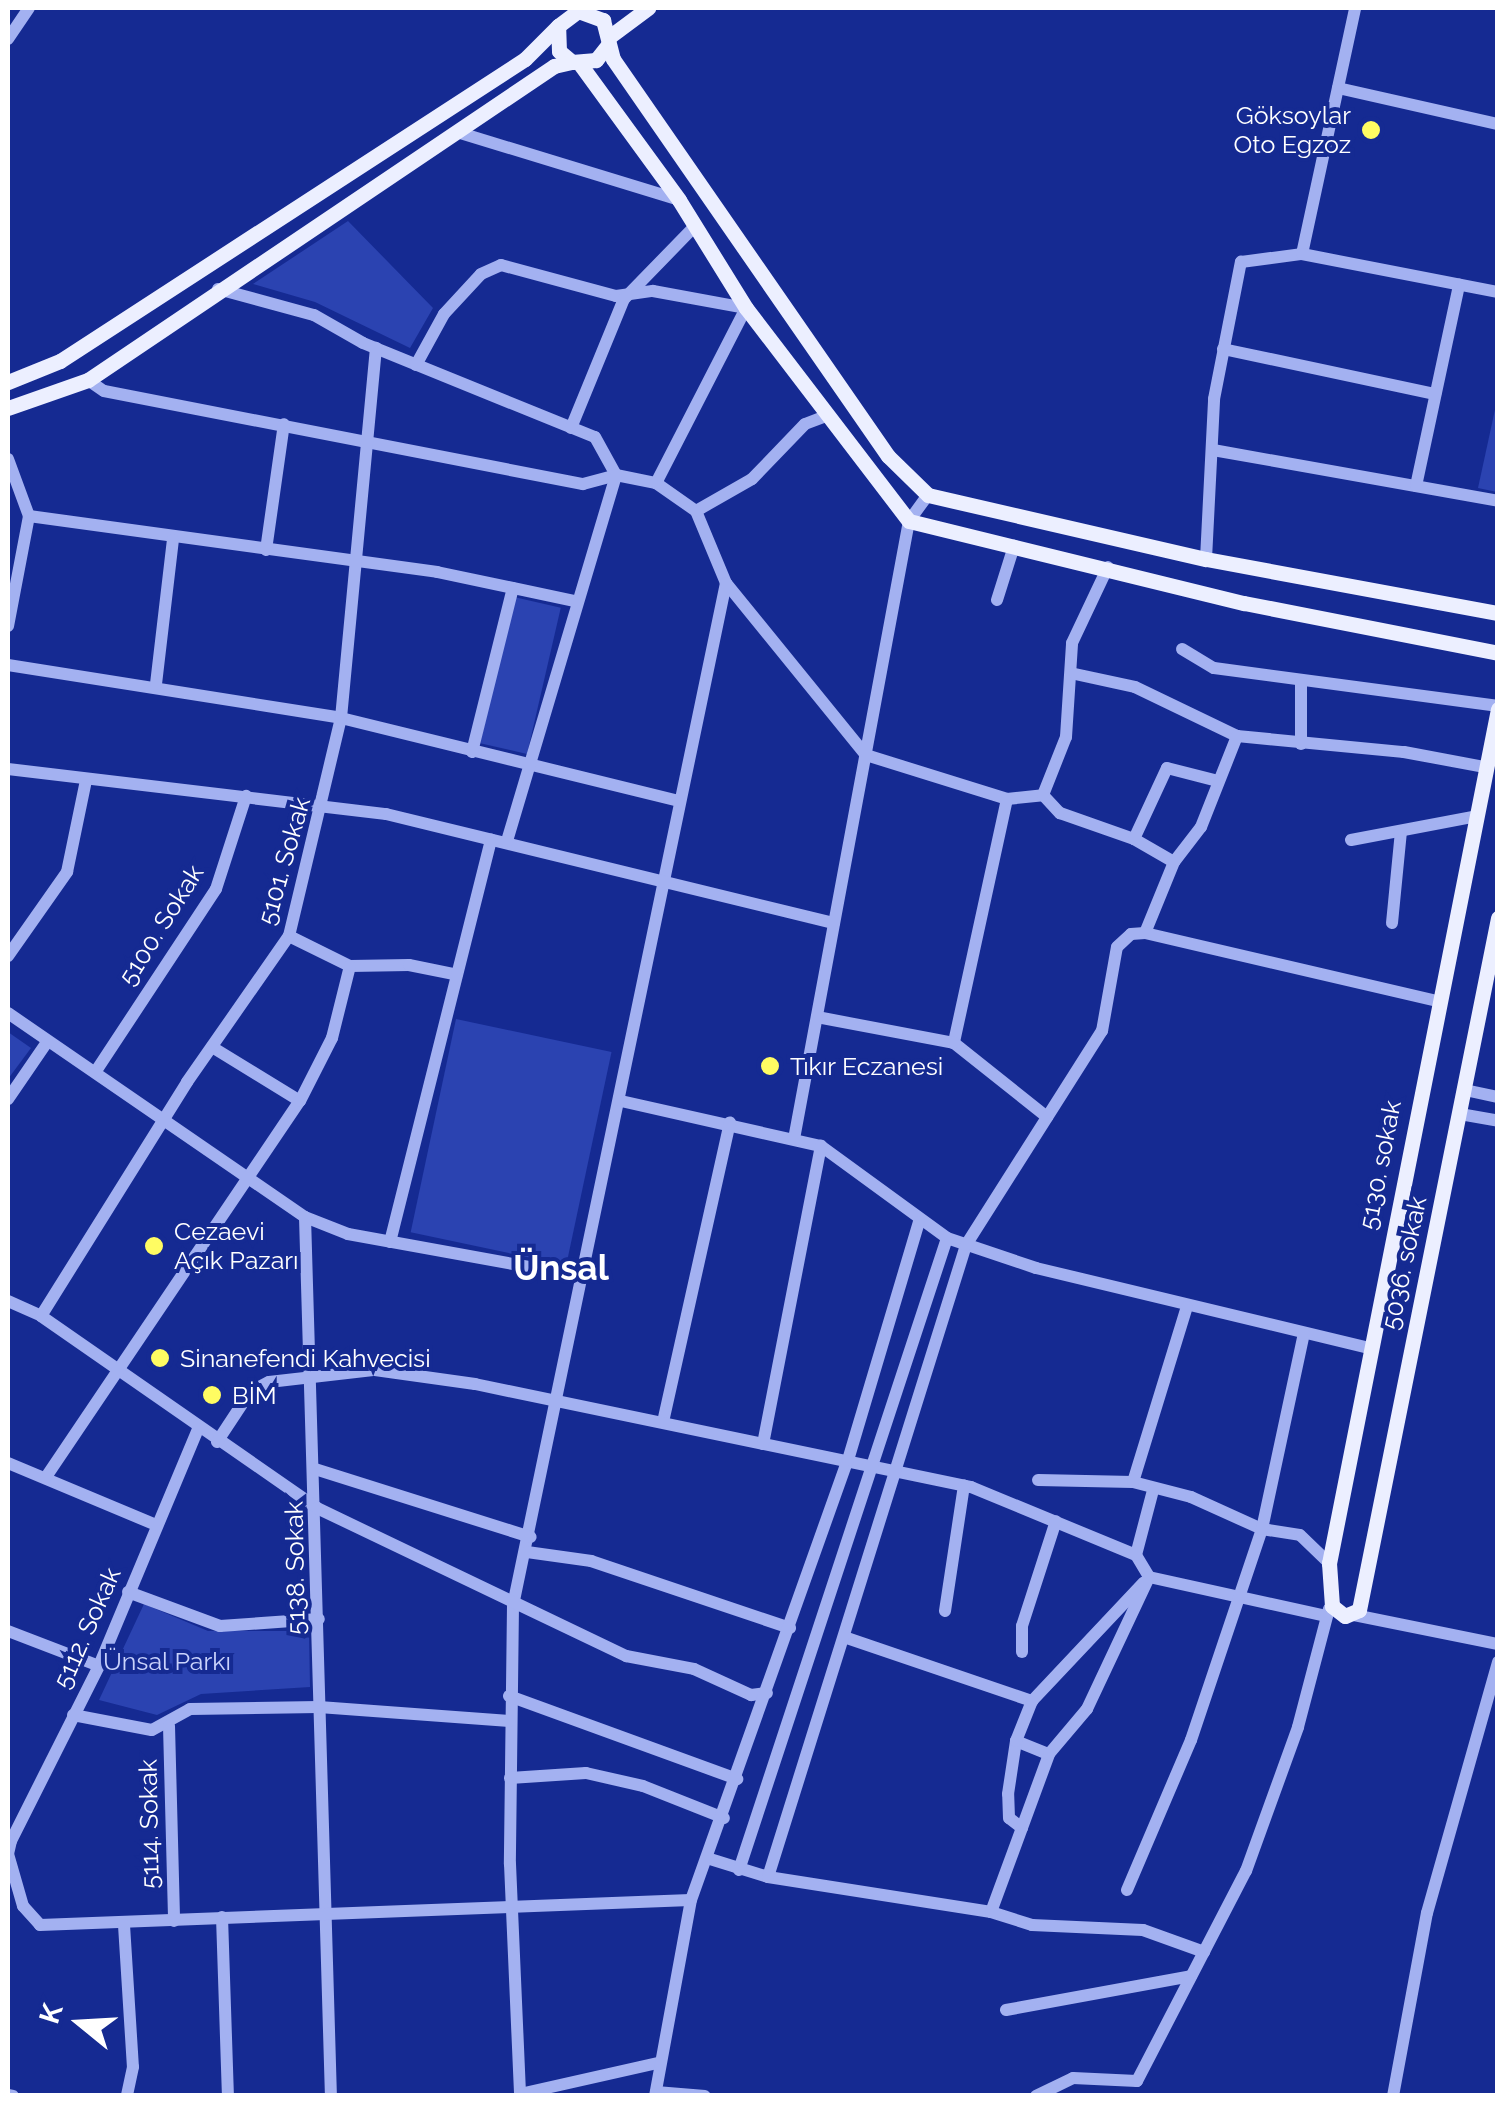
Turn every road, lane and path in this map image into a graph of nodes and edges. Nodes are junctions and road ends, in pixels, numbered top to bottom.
1 (29, 8) edge
2 (648, 8) edge
3 (1355, 8) edge
4 (584, 9) edge
5 (559, 18) edge
6 (8, 40) edge
7 (608, 42) junction
8 (576, 63) junction
9 (1338, 88) junction
10 (1498, 124) edge
11 (458, 132) junction
12 (679, 200) junction
13 (695, 226) junction
14 (1302, 254) junction
15 (1458, 285) junction
16 (218, 290) junction
17 (1498, 292) edge
18 (630, 294) junction
19 (746, 308) junction
20 (376, 348) junction
21 (1223, 348) junction
22 (416, 365) junction
23 (11, 380) edge
24 (88, 380) junction
25 (1435, 394) junction
26 (8, 408) edge
27 (828, 415) junction
28 (284, 424) junction
29 (570, 428) junction
30 (364, 444) junction
31 (1213, 450) junction
32 (8, 460) edge
33 (616, 475) junction
34 (656, 483) junction
35 (1416, 486) junction
36 (928, 495) junction
37 (1498, 501) edge
38 (696, 511) junction
39 (29, 516) junction
40 (909, 521) junction
41 (173, 540) junction
42 (1014, 546) junction
43 (266, 550) junction
44 (1206, 559) junction
45 (357, 562) junction
46 (1108, 566) junction
47 (726, 583) junction
48 (513, 588) junction
49 (997, 600) dead end
50 (575, 601) junction
51 (1498, 614) edge
52 (8, 626) edge
53 (1182, 649) dead end
54 (1498, 653) edge
55 (8, 665) edge
56 (1075, 674) junction
57 (1302, 680) junction
58 (156, 684) junction
59 (1498, 708) edge
60 (341, 718) junction
61 (1237, 736) junction
62 (1301, 744) junction
63 (472, 752) junction
64 (866, 755) junction
65 (533, 767) junction
66 (1484, 767) junction
67 (8, 769) edge
68 (86, 780) junction
69 (1218, 782) junction
70 (1043, 795) junction
71 (246, 796) junction
72 (1007, 799) junction
73 (679, 801) junction
74 (324, 806) junction
75 (1473, 817) junction
76 (1401, 831) junction
77 (491, 838) junction
78 (1134, 840) junction
79 (1351, 840) dead end
80 (507, 841) junction
81 (1174, 862) junction
82 (666, 880) junction
83 (1498, 918) edge
84 (834, 923) junction
85 (1392, 923) dead end
86 (1145, 933) junction
87 (288, 936) junction
88 (8, 956) edge
89 (350, 966) junction
90 (454, 974) junction
91 (1438, 1002) junction
92 (8, 1013) edge
93 (817, 1017) junction
94 (47, 1042) junction
95 (954, 1043) junction
96 (212, 1047) junction
97 (96, 1071) junction
98 (1465, 1090) junction
99 (1498, 1097) edge
100 (8, 1098) edge
101 (620, 1100) junction
102 (300, 1101) junction
103 (1460, 1114) junction
104 (1048, 1117) junction
105 (168, 1120) junction
106 (730, 1122) junction
107 (1498, 1122) edge
108 (794, 1139) junction
109 (821, 1146) junction
110 (252, 1176) junction
111 (305, 1217) junction
112 (919, 1222) junction
113 (947, 1238) junction
114 (390, 1242) junction
115 (966, 1245) junction
116 (585, 1277) junction
117 (8, 1301) edge
118 (1187, 1307) junction
119 (42, 1316) junction
120 (1304, 1333) junction
121 (1370, 1348) junction
122 (122, 1374) junction
123 (311, 1377) junction
124 (560, 1405) junction
125 (663, 1422) junction
126 (198, 1429) junction
127 (217, 1442) junction
128 (763, 1444) junction
129 (848, 1460) junction
130 (8, 1464) edge
131 (872, 1464) junction
132 (897, 1468) junction
133 (315, 1469) junction
134 (46, 1477) junction
135 (1038, 1480) dead end
136 (1133, 1482) junction
137 (964, 1485) junction
138 (1153, 1490) junction
139 (317, 1508) junction
140 (1056, 1521) junction
141 (156, 1526) junction
142 (1262, 1529) junction
143 (530, 1538) junction
144 (527, 1552) junction
145 (1136, 1555) junction
146 (1330, 1563) junction
147 (1149, 1576) junction
148 (128, 1592) junction
149 (1239, 1598) junction
150 (513, 1605) junction
151 (1329, 1609) junction
152 (945, 1611) dead end
153 (1354, 1615) junction
154 (318, 1619) junction
155 (790, 1628) junction
156 (8, 1631) edge
157 (844, 1637) junction
158 (1498, 1644) edge
159 (1022, 1652) dead end
160 (1498, 1662) edge
161 (98, 1666) junction
162 (768, 1693) junction
163 (509, 1696) junction
164 (1032, 1702) junction
165 (318, 1707) junction
166 (73, 1715) junction
167 (510, 1720) junction
168 (169, 1726) junction
169 (1016, 1740) junction
170 (1049, 1754) junction
171 (510, 1778) junction
172 (738, 1779) junction
173 (724, 1818) junction
174 (1022, 1828) junction
175 (9, 1852) edge
176 (710, 1859) junction
177 (740, 1870) junction
178 (768, 1878) junction
179 (1127, 1890) dead end
180 (691, 1900) junction
181 (512, 1911) junction
182 (991, 1912) junction
183 (222, 1917) junction
184 (322, 1919) junction
185 (174, 1921) junction
186 (124, 1925) junction
187 (1204, 1952) junction
188 (1191, 1976) junction
189 (1006, 2010) dead end
190 (658, 2063) junction
191 (656, 2094) edge
192 (520, 2095) edge
193 (127, 2096) edge
194 (228, 2096) edge
195 (331, 2096) edge
196 (706, 2096) edge
197 (1036, 2096) edge
198 (1393, 2096) edge

1 - 6 street
2 - 7 main road
3 - 9 street
4 - 5 main road
4 - 7 main road
5 - 8 main road
5 - 23 main road
7 - 8 main road
7 - 36 main road
8 - 11 main road
8 - 12 main road
9 - 10 street
9 - 14 street
11 - 12 street
11 - 16 main road
12 - 13 main road
13 - 18 street
13 - 19 main road
14 - 15 street
14 - 21 street
15 - 17 street
15 - 25 street
16 - 20 street
16 - 24 main road
18 - 19 street
18 - 22 street
18 - 29 street
19 - 27 main road
19 - 34 street
20 - 22 street
20 - 30 street, 5101. Sokak
21 - 25 street
21 - 31 street
22 - 29 street
24 - 26 main road
24 - 28 street
25 - 35 street
27 - 38 street
27 - 40 main road
28 - 30 street
28 - 43 street
29 - 33 street
30 - 33 street
30 - 45 street, 5101. Sokak
31 - 35 street
31 - 44 street
32 - 39 street
33 - 34 street
33 - 50 street
34 - 38 street
35 - 37 street
36 - 40 street
36 - 44 main road
38 - 47 street
39 - 41 street
39 - 52 street
40 - 42 main road
40 - 64 street
41 - 43 street
41 - 58 street
42 - 46 main road
42 - 49 street
43 - 45 street
44 - 51 main road
45 - 48 street
45 - 60 street, 5101. Sokak
46 - 54 main road
46 - 56 street
47 - 64 street
47 - 73 street
48 - 50 street
48 - 63 street
50 - 65 street
53 - 57 street
55 - 58 street
56 - 61 street
56 - 70 street
57 - 59 street
57 - 62 street
58 - 60 street
59 - 66 main road, 5130. sokak
60 - 63 street
60 - 74 street, 5101. Sokak
61 - 62 street
61 - 69 street
62 - 66 street
63 - 65 street
64 - 72 street
64 - 84 street
65 - 73 street
65 - 80 street
66 - 75 main road, 5130. sokak
67 - 68 street
68 - 71 street
68 - 88 street
69 - 78 street
69 - 81 street
70 - 72 street
70 - 78 street
71 - 74 street
71 - 97 street, 5100. Sokak
72 - 95 street
73 - 82 street
74 - 77 street
74 - 87 street, 5101. Sokak
75 - 76 street
75 - 91 main road, 5130. sokak
76 - 79 street
76 - 85 street
77 - 80 street
77 - 90 street
78 - 81 street
80 - 82 street
81 - 86 street
82 - 84 street
82 - 101 street
83 - 98 main road, 5036. sokak
84 - 93 street
86 - 91 street
86 - 104 street
87 - 89 street
87 - 96 street, 5101. Sokak
89 - 90 street
89 - 102 street
90 - 114 street
91 - 121 main road, 5130. sokak
92 - 94 street
93 - 95 street
93 - 108 street
94 - 97 street
94 - 100 street
95 - 104 street
96 - 102 street
96 - 105 street, 5101. Sokak
97 - 105 street
98 - 99 street
98 - 103 main road, 5036. sokak
101 - 106 street
101 - 116 street
102 - 110 street
103 - 107 street
103 - 153 main road, 5036. sokak
104 - 115 street
105 - 110 street
105 - 119 street, 5101. Sokak
106 - 108 street
106 - 125 street
108 - 109 street
109 - 112 street
109 - 128 street
110 - 111 street
110 - 122 street
111 - 114 street
111 - 123 street, 5138. Sokak
112 - 113 street
112 - 129 street
113 - 115 street
113 - 131 street
114 - 116 street
115 - 118 street
115 - 132 street
116 - 124 street
117 - 119 street
118 - 120 street
118 - 136 street
119 - 122 street
120 - 121 street
120 - 142 street
121 - 146 main road, 5130. sokak
122 - 126 street
122 - 134 street
123 - 124 street
123 - 127 street
123 - 133 street, 5138. Sokak
124 - 125 street
124 - 143 street
125 - 128 street
126 - 127 street
126 - 141 street, 5112. Sokak
127 - 139 street
128 - 129 street
129 - 131 street
129 - 155 street
130 - 134 street
131 - 132 street
131 - 177 street
132 - 137 street
132 - 157 street
133 - 139 street, 5138. Sokak
133 - 143 street
134 - 141 street
135 - 136 street
136 - 138 street
137 - 140 street
137 - 152 street
138 - 142 street
138 - 145 street
139 - 150 street
139 - 154 street, 5138. Sokak
140 - 145 street
140 - 159 street
141 - 148 street, 5112. Sokak
142 - 146 street
142 - 149 street
143 - 144 street
144 - 150 street
144 - 155 street
145 - 147 street
146 - 151 main road, 5130. sokak
147 - 149 street
147 - 164 street
147 - 170 street
148 - 154 street
148 - 161 street, 5112. Sokak
149 - 151 street
149 - 179 street
150 - 162 street
150 - 163 street
151 - 153 main road
151 - 187 street
153 - 158 street
154 - 165 street, 5138. Sokak
155 - 162 street
156 - 161 street
157 - 164 street
157 - 178 street
160 - 198 street
161 - 166 street, 5112. Sokak
162 - 172 street
163 - 167 street
163 - 172 street
164 - 169 street
165 - 167 street
165 - 168 street
165 - 184 street, 5138. Sokak
166 - 168 street
166 - 175 street, 5112. Sokak
167 - 171 street
168 - 185 street, 5114. Sokak
169 - 170 street
169 - 174 street
170 - 174 street
171 - 173 street
171 - 181 street
172 - 173 street
173 - 176 street
174 - 182 street
175 - 186 street
176 - 177 street
176 - 180 street
177 - 178 street
178 - 182 street
180 - 181 street
180 - 190 street
181 - 184 street
181 - 192 street
182 - 187 street
183 - 184 street
183 - 185 street
183 - 194 street
184 - 195 street, 5138. Sokak
185 - 186 street
186 - 193 street
187 - 188 street
188 - 189 street
188 - 197 street
190 - 191 street
190 - 192 street
191 - 196 street

